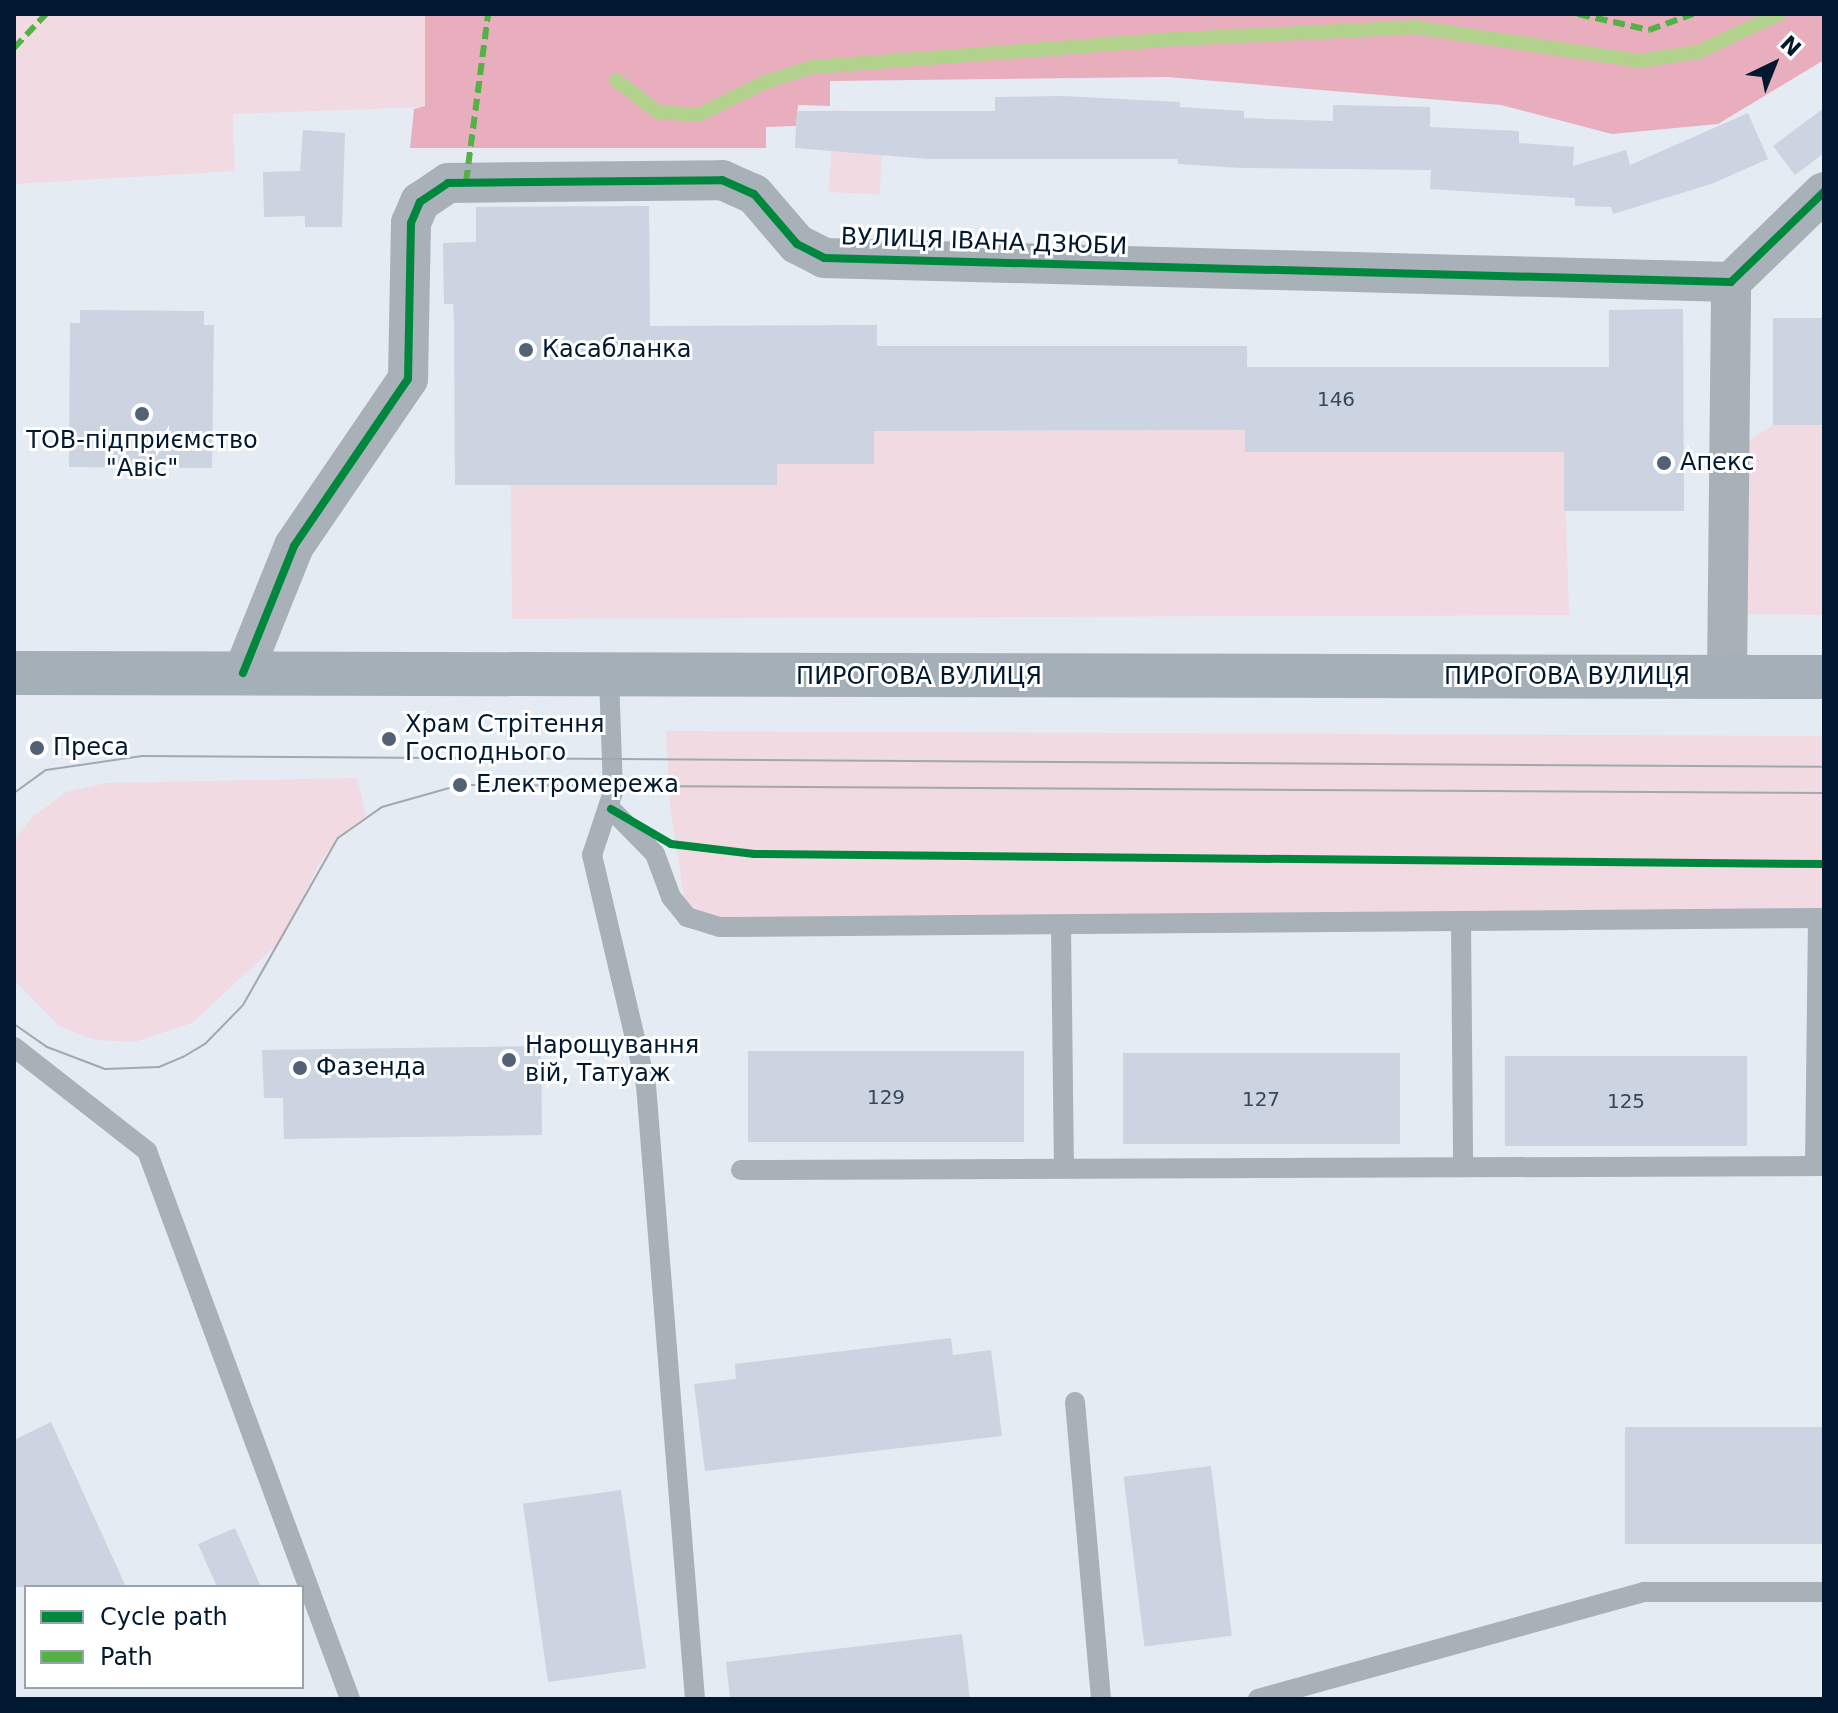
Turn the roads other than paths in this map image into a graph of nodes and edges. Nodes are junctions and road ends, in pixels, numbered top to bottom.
1 (1824, 192) edge
2 (1731, 282) junction
3 (14, 673) edge
4 (243, 673) junction
5 (609, 676) junction
6 (1727, 677) junction
7 (1824, 677) edge
8 (611, 809) junction
9 (1821, 918) edge
10 (1461, 922) junction
11 (1061, 926) junction
12 (14, 1047) edge
13 (1064, 1165) junction
14 (1819, 1166) edge
15 (1463, 1167) junction
16 (741, 1170) dead end
17 (1075, 1402) dead end
18 (1824, 1592) edge
19 (350, 1699) edge
20 (695, 1699) edge
21 (1101, 1699) edge
22 (1258, 1699) edge

1 - 2 street
2 - 4 street, ВУЛИЦЯ ІВАНА ДЗЮБИ
2 - 6 street
3 - 4 main road, ПИРОГОВА ВУЛИЦЯ
4 - 5 main road, ПИРОГОВА ВУЛИЦЯ
5 - 6 main road, ПИРОГОВА ВУЛИЦЯ
5 - 8 lane
6 - 7 main road, ПИРОГОВА ВУЛИЦЯ
8 - 11 lane
8 - 20 lane
9 - 10 lane
9 - 14 lane
10 - 11 lane
10 - 15 lane
11 - 13 lane
12 - 19 lane
13 - 15 lane
13 - 16 lane
14 - 15 lane
17 - 21 lane
18 - 22 lane

